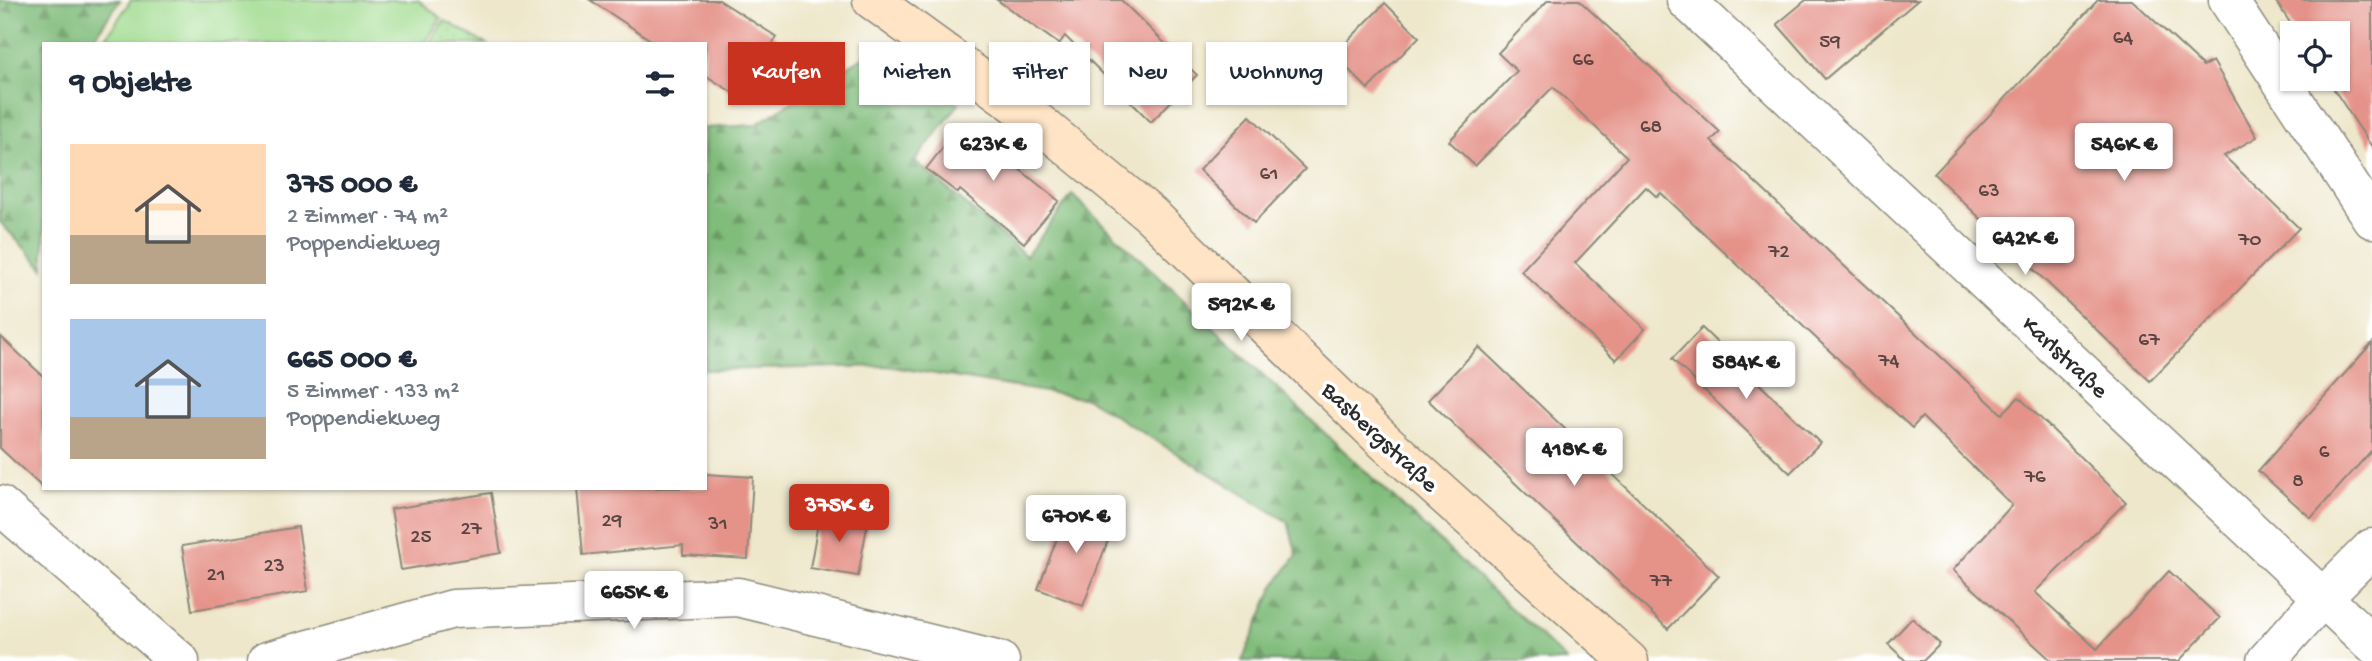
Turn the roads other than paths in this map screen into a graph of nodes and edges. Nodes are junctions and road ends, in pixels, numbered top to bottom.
1 (872, 0) edge
2 (1686, 0) edge
3 (2228, 0) edge
4 (2372, 219) edge
5 (0, 505) edge
6 (2372, 548) edge
7 (2323, 597) junction
8 (2372, 644) edge
9 (180, 661) edge
10 (267, 661) edge
11 (1000, 661) edge
12 (1629, 661) edge
13 (2266, 661) edge

1 - 12 main road, Basbergstraße
2 - 7 street, Karlstraße
3 - 4 street
5 - 9 street
6 - 7 street
7 - 8 street, Karlstraße
7 - 13 street
10 - 11 street

